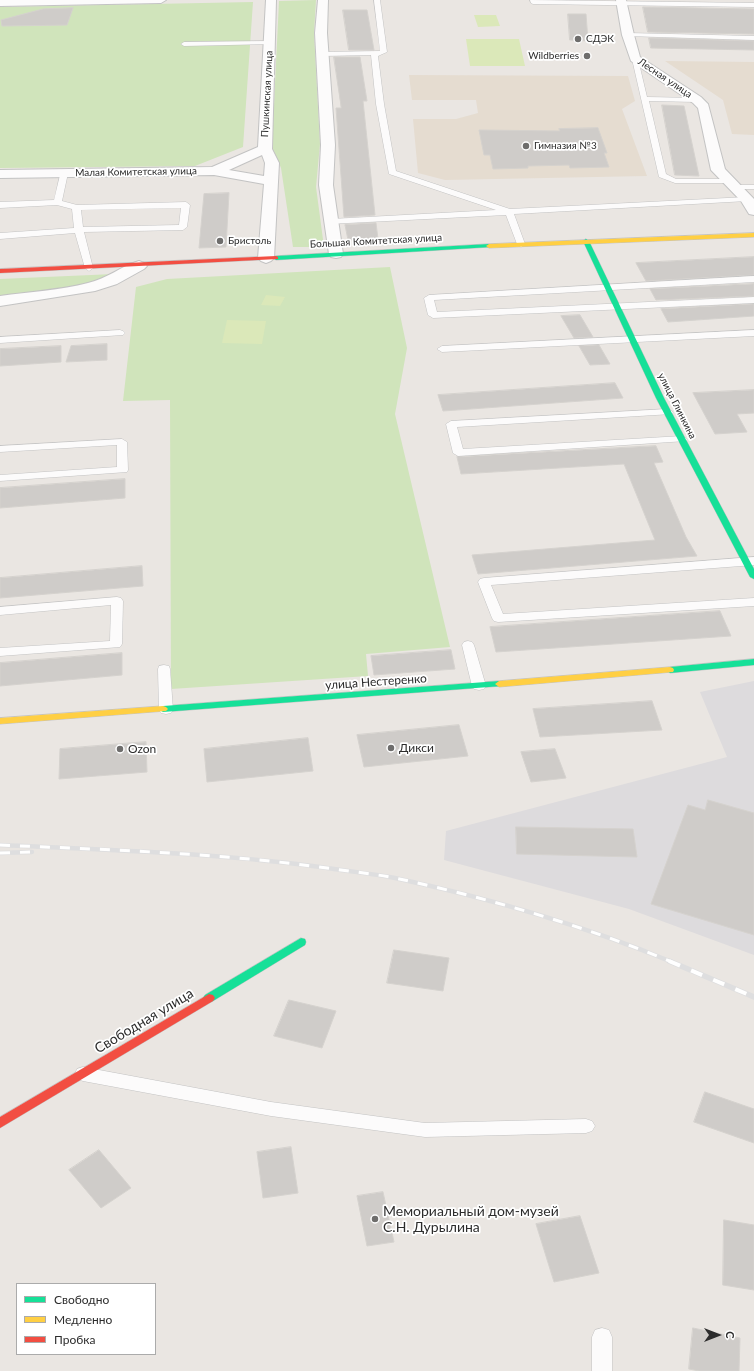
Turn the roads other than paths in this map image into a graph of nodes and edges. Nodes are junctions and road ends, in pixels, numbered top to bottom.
1 (161, 0) edge
2 (271, 0) edge
3 (323, 0) edge
4 (377, 0) edge
5 (533, 0) edge
6 (112, 1) edge
7 (622, 1) edge
8 (0, 3) edge
9 (754, 5) edge
10 (628, 35) junction
11 (754, 38) edge
12 (270, 43) junction
13 (184, 44) dead end
14 (381, 53) junction
15 (322, 54) junction
16 (635, 59) junction
17 (644, 99) junction
18 (697, 100) junction
19 (265, 149) junction
20 (214, 171) junction
21 (64, 173) junction
22 (0, 174) edge
23 (271, 181) junction
24 (731, 184) junction
25 (754, 187) edge
26 (747, 199) junction
27 (58, 202) junction
28 (0, 205) edge
29 (76, 208) junction
30 (754, 211) edge
31 (509, 212) junction
32 (331, 222) junction
33 (79, 230) junction
34 (754, 235) edge
35 (0, 236) edge
36 (586, 241) junction
37 (521, 244) junction
38 (336, 254) junction
39 (266, 258) junction
40 (140, 266) junction
41 (89, 268) junction
42 (0, 271) edge
43 (754, 279) edge
44 (608, 288) junction
45 (754, 300) edge
46 (0, 301) edge
47 (617, 307) junction
48 (120, 333) dead end
49 (754, 333) edge
50 (0, 340) edge
51 (632, 340) junction
52 (442, 349) dead end
53 (668, 412) junction
54 (682, 439) junction
55 (0, 449) edge
56 (0, 478) edge
57 (750, 562) edge
58 (754, 577) edge
59 (754, 602) edge
60 (0, 611) edge
61 (468, 645) dead end
62 (0, 652) edge
63 (754, 662) edge
64 (164, 669) dead end
65 (479, 686) junction
66 (166, 710) junction
67 (0, 721) edge
68 (302, 942) dead end
69 (84, 1074) junction
70 (0, 1123) edge
71 (586, 1126) dead end
72 (602, 1337) dead end
73 (602, 1371) edge

1 - 6 street
2 - 12 street, Пушкинская улица
3 - 15 street
4 - 14 lane
5 - 7 lane
6 - 8 street
7 - 9 lane
7 - 10 street, Лесная улица
10 - 11 lane
10 - 16 street, Лесная улица
12 - 13 lane
12 - 19 street, Пушкинская улица
14 - 15 lane
14 - 31 lane
15 - 32 street
16 - 17 lane
16 - 18 street, Лесная улица
17 - 18 lane
17 - 24 lane
18 - 24 street, Лесная улица
19 - 20 street
19 - 23 street, Пушкинская улица
20 - 21 street, Малая Комитетская улица
20 - 23 street, Малая Комитетская улица
21 - 22 street, Малая Комитетская улица
21 - 27 lane
23 - 39 street, Пушкинская улица
24 - 25 lane
24 - 26 street, Лесная улица
26 - 30 street, Лесная улица
26 - 31 lane
27 - 28 lane
27 - 29 lane
29 - 33 lane
29 - 33 lane
31 - 32 lane
31 - 37 lane
32 - 38 street
33 - 35 lane
33 - 41 lane
34 - 36 street, Большая Комитетская улица
36 - 37 street, Большая Комитетская улица
36 - 44 street, улица Глинкина
37 - 38 street, Большая Комитетская улица
38 - 39 street, Большая Комитетская улица
39 - 40 street, Большая Комитетская улица
40 - 41 street, Большая Комитетская улица
40 - 46 street
41 - 42 street, Большая Комитетская улица
43 - 44 lane
44 - 47 street, улица Глинкина
44 - 47 lane
45 - 47 lane
47 - 51 street, улица Глинкина
48 - 50 lane
49 - 51 lane
51 - 52 lane
51 - 53 street, улица Глинкина
53 - 54 street, улица Глинкина
53 - 54 lane
54 - 57 street, улица Глинкина
55 - 56 lane
57 - 58 street, улица Глинкина
57 - 59 lane
60 - 62 lane
61 - 65 lane
63 - 65 street, улица Нестеренко
64 - 66 lane
65 - 66 street, улица Нестеренко
66 - 67 street, улица Нестеренко
68 - 69 street, Свободная улица
69 - 70 street, Свободная улица
69 - 71 lane
72 - 73 lane

